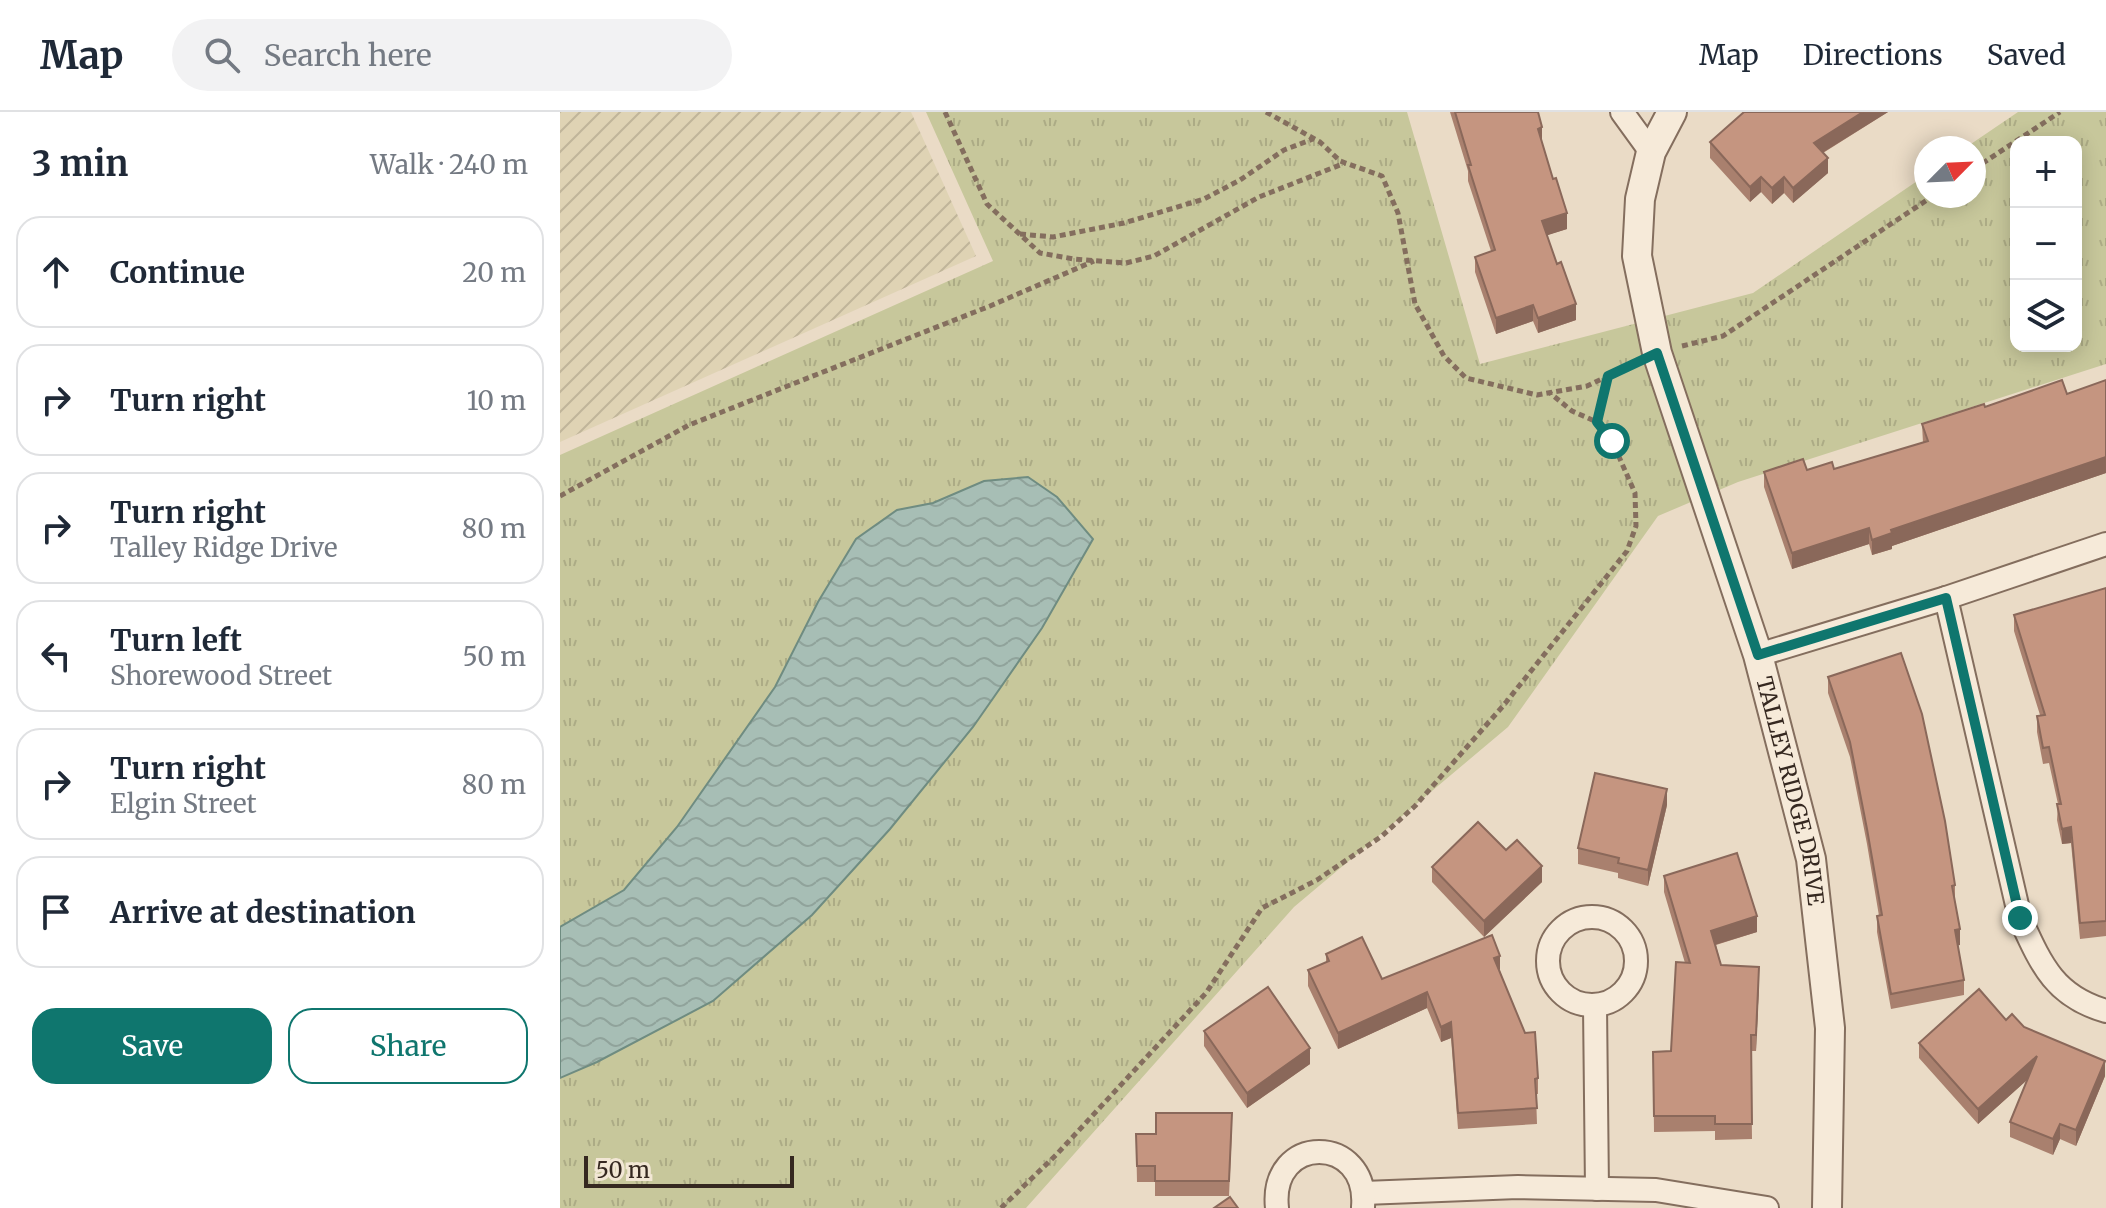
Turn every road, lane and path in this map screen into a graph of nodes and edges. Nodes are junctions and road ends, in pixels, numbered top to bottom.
1 (945, 112) edge
2 (1266, 112) edge
3 (1622, 112) edge
4 (1672, 112) edge
5 (2060, 112) edge
6 (1314, 139) junction
7 (1651, 152) junction
8 (1986, 161) edge
9 (1346, 163) junction
10 (1915, 208) edge
11 (1020, 234) junction
12 (1094, 261) junction
13 (1657, 353) junction
14 (1608, 376) junction
15 (1550, 393) junction
16 (1597, 422) junction
17 (560, 496) edge
18 (2106, 544) edge
19 (1946, 598) junction
20 (1758, 655) junction
21 (1595, 1006) junction
22 (2106, 1011) edge
23 (1597, 1189) junction
24 (1364, 1201) edge
25 (1001, 1208) edge
26 (1277, 1208) edge
27 (1767, 1208) edge
28 (1827, 1208) edge

1 - 11 path
2 - 6 path
3 - 7 street
4 - 7 street, TALLEY RIDGE DRIVE
5 - 8 path
6 - 9 path
6 - 11 path
7 - 13 street, TALLEY RIDGE DRIVE
9 - 12 path
9 - 15 path
10 - 13 path
11 - 12 path
12 - 17 path
13 - 14 path
13 - 20 street, TALLEY RIDGE DRIVE
14 - 15 path
14 - 16 path
15 - 16 path
16 - 25 path
18 - 19 street
19 - 20 street
19 - 22 street
20 - 28 street, TALLEY RIDGE DRIVE
21 - 21 street
21 - 23 street
23 - 24 street
23 - 27 street
24 - 26 street

